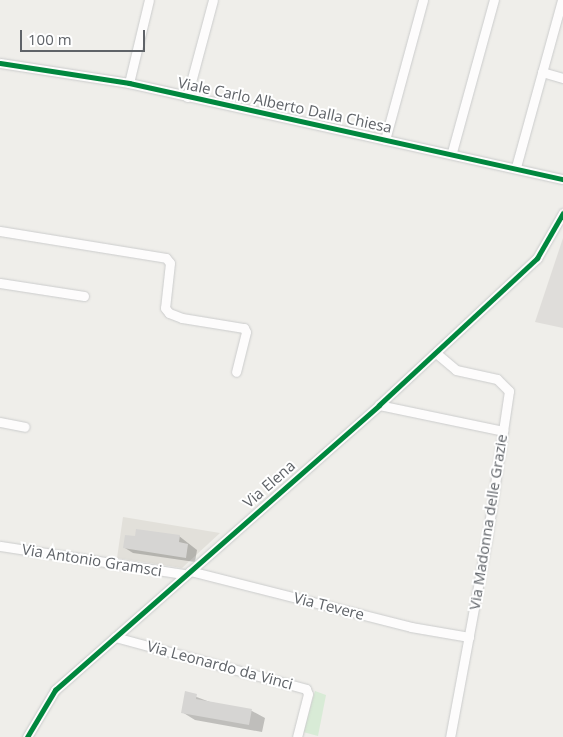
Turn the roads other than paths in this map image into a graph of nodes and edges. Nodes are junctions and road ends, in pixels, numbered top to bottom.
1 (149, 0) edge
2 (212, 0) edge
3 (423, 0) edge
4 (494, 0) edge
5 (562, 0) edge
6 (561, 10) edge
7 (0, 63) edge
8 (542, 72) junction
9 (563, 78) edge
10 (129, 83) junction
11 (187, 97) junction
12 (385, 140) junction
13 (452, 152) junction
14 (516, 167) junction
15 (563, 178) edge
16 (563, 213) edge
17 (0, 232) edge
18 (0, 283) edge
19 (84, 296) dead end
20 (436, 353) junction
21 (236, 372) dead end
22 (379, 405) junction
23 (0, 422) edge
24 (25, 426) dead end
25 (503, 431) junction
26 (0, 546) edge
27 (187, 573) junction
28 (115, 637) junction
29 (469, 638) junction
30 (27, 737) edge
31 (297, 737) edge
32 (450, 737) edge

1 - 10 street
2 - 11 street
3 - 12 street
4 - 13 street
5 - 6 street
6 - 8 street
7 - 10 street, Viale Carlo Alberto Dalla Chiesa
8 - 9 street
8 - 14 street
10 - 11 street, Viale Carlo Alberto Dalla Chiesa
11 - 12 street, Viale Carlo Alberto Dalla Chiesa
12 - 13 street, Viale Carlo Alberto Dalla Chiesa
13 - 14 street, Viale Carlo Alberto Dalla Chiesa
14 - 15 street, Viale Carlo Alberto Dalla Chiesa
16 - 20 street, Via Elena
17 - 21 street
18 - 19 street
20 - 22 street, Via Elena
20 - 25 street, Via Madonna delle Grazie
22 - 25 street
22 - 27 street, Via Elena
23 - 24 street
25 - 29 street, Via Madonna delle Grazie
26 - 27 street, Via Antonio Gramsci
27 - 28 street, Via Elena
27 - 29 street, Via Tevere
28 - 30 street, Via Elena
28 - 31 street, Via Leonardo da Vinci
29 - 32 street, Via Madonna delle Grazie

